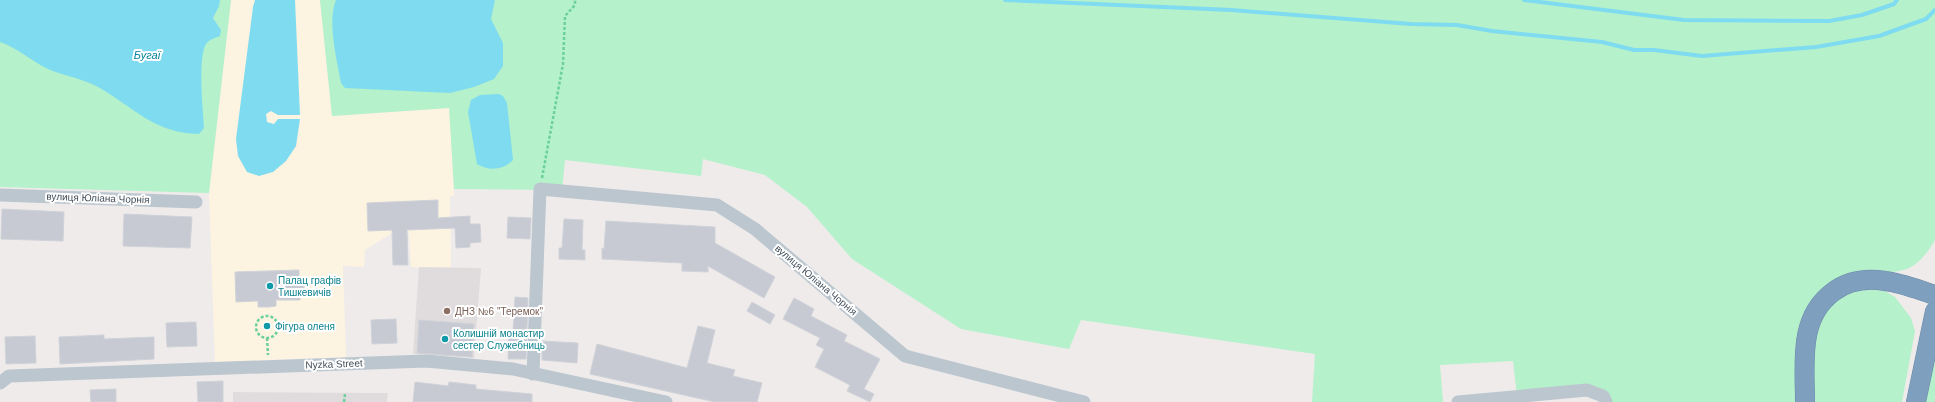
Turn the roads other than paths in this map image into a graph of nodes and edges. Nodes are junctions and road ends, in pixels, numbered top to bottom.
1 (0, 195) edge
2 (196, 202) dead end
3 (1935, 295) edge
4 (1935, 311) edge
5 (533, 374) junction
6 (3, 378) edge
7 (666, 402) edge
8 (1084, 402) edge
9 (1458, 402) edge
10 (1606, 402) edge
11 (1805, 402) edge
12 (1916, 402) edge

1 - 2 street, вулиця Юліана Чорнія
3 - 11 highway
4 - 12 highway
5 - 6 street, Nyzka Street
5 - 7 street, Nyzka Street
5 - 8 street, вулиця Юліана Чорнія
9 - 10 street

